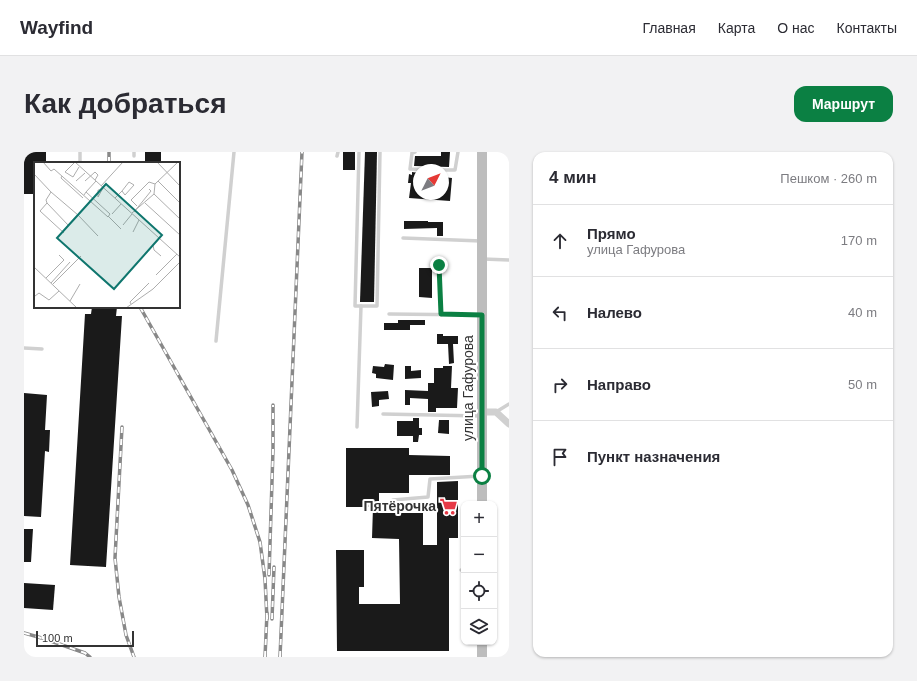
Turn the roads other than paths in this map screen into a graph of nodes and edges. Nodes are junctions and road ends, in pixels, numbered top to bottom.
1 (234, 152) edge
2 (359, 152) edge
3 (380, 152) edge
4 (415, 152) edge
5 (458, 152) edge
6 (482, 152) edge
7 (413, 169) edge
8 (449, 170) edge
9 (403, 238) dead end
10 (482, 241) junction
11 (482, 260) junction
12 (509, 260) edge
13 (439, 265) dead end
14 (361, 306) junction
15 (389, 314) dead end
16 (441, 314) junction
17 (482, 315) junction
18 (216, 341) dead end
19 (24, 348) edge
20 (42, 349) dead end
21 (509, 404) edge
22 (496, 412) junction
23 (383, 414) dead end
24 (482, 414) junction
25 (509, 424) edge
26 (358, 426) dead end
27 (482, 476) junction
28 (393, 500) dead end
29 (482, 501) edge
30 (482, 645) edge
31 (482, 657) edge

1 - 18 lane
2 - 14 lane
3 - 14 lane
4 - 7 lane
5 - 8 lane
6 - 10 main road, улица Гафурова
9 - 10 lane
10 - 11 main road, улица Гафурова
11 - 12 lane
11 - 17 main road, улица Гафурова
13 - 16 lane
14 - 26 lane
15 - 16 lane
16 - 17 lane
17 - 24 main road, улица Гафурова
19 - 20 lane
21 - 22 lane
22 - 24 street
22 - 25 street
23 - 24 lane
24 - 27 main road, улица Гафурова
27 - 28 lane
27 - 29 main road, улица Гафурова
30 - 31 main road

